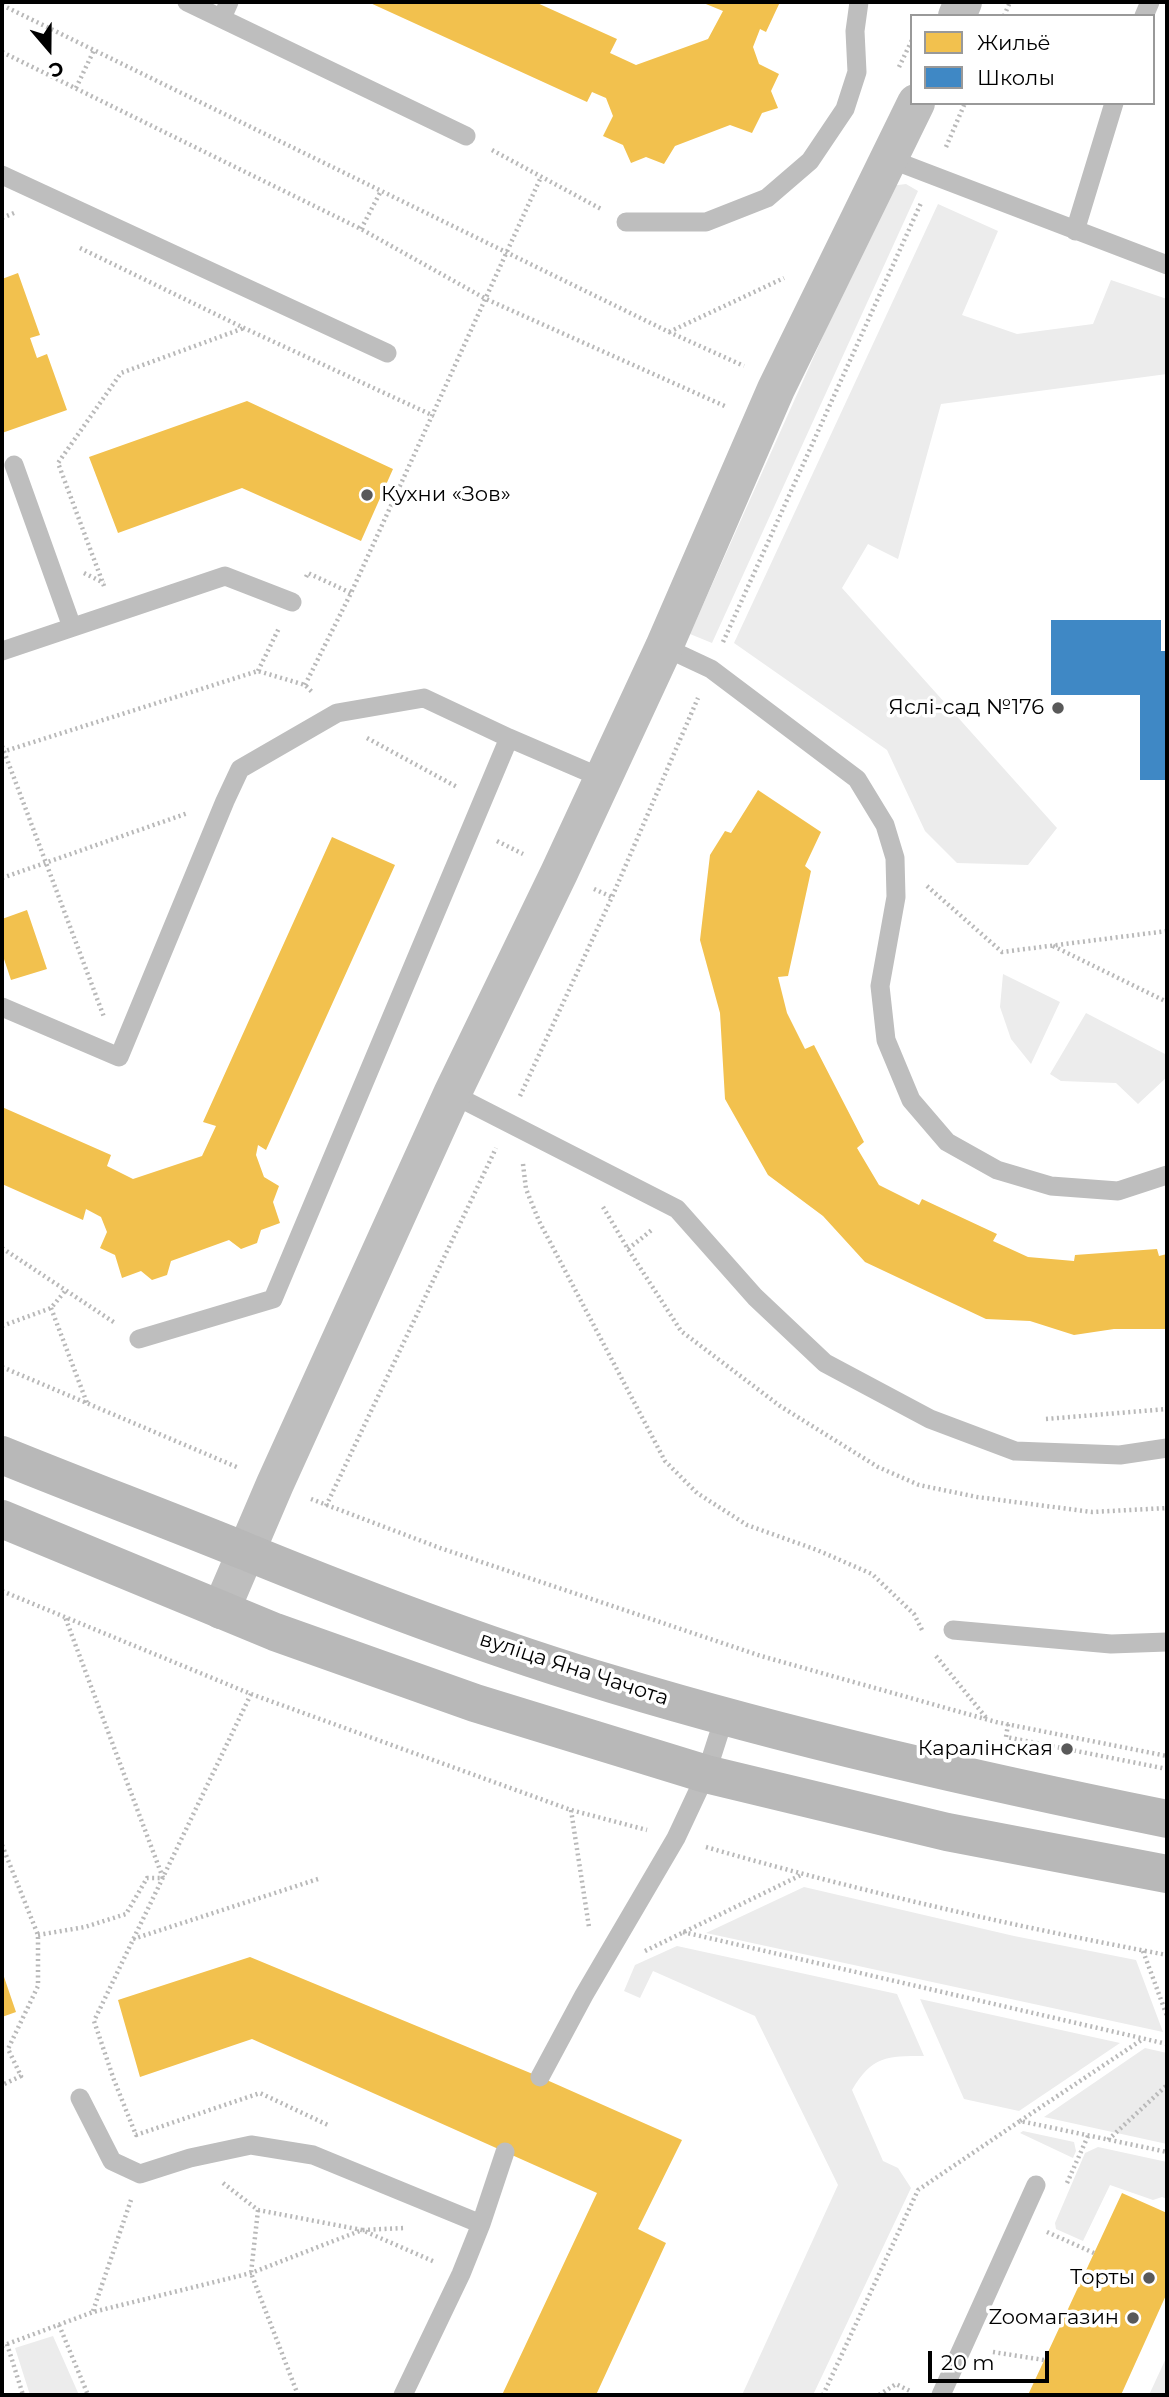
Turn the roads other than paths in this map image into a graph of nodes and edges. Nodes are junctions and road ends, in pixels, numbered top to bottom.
1 (187, 2) edge
2 (859, 2) edge
3 (226, 10) edge
4 (915, 105) edge
5 (1113, 105) edge
6 (466, 136) road end
7 (890, 159) junction
8 (2, 175) edge
9 (626, 222) road end
10 (1075, 230) junction
11 (1167, 265) edge
12 (387, 353) dead end
13 (14, 465) dead end
14 (292, 602) dead end
15 (72, 627) junction
16 (664, 646) junction
17 (2, 651) edge
18 (509, 738) junction
19 (602, 778) junction
20 (2, 1007) edge
21 (452, 1094) junction
22 (1167, 1175) edge
23 (139, 1339) road end
24 (1167, 1448) edge
25 (2, 1455) edge
26 (2, 1519) edge
27 (246, 1552) junction
28 (221, 1610) junction
29 (953, 1630) dead end
30 (1167, 1642) edge
31 (725, 1716) junction
32 (706, 1774) junction
33 (1167, 1819) edge
34 (1167, 1874) edge
35 (540, 2077) dead end
36 (80, 2098) dead end
37 (505, 2152) dead end
38 (1036, 2185) dead end
39 (481, 2224) junction
40 (403, 2395) edge
41 (942, 2395) edge

1 - 3 lane
2 - 9 lane
3 - 6 lane
4 - 7 street
5 - 10 lane
7 - 10 lane
7 - 16 street
8 - 12 lane
10 - 11 lane
13 - 15 lane
14 - 15 lane
15 - 17 lane
16 - 19 street
16 - 22 lane
18 - 19 lane
18 - 20 lane
18 - 23 lane
19 - 21 street
21 - 24 lane
21 - 27 street
25 - 27 main road, вуліца Яна Чачота
26 - 28 main road
27 - 28 street
27 - 31 main road, вуліца Яна Чачота
28 - 32 main road
29 - 30 lane
31 - 32 lane
31 - 33 main road, вуліца Яна Чачота
32 - 34 main road
32 - 35 lane
36 - 39 lane
37 - 39 lane
38 - 41 lane
39 - 40 lane

